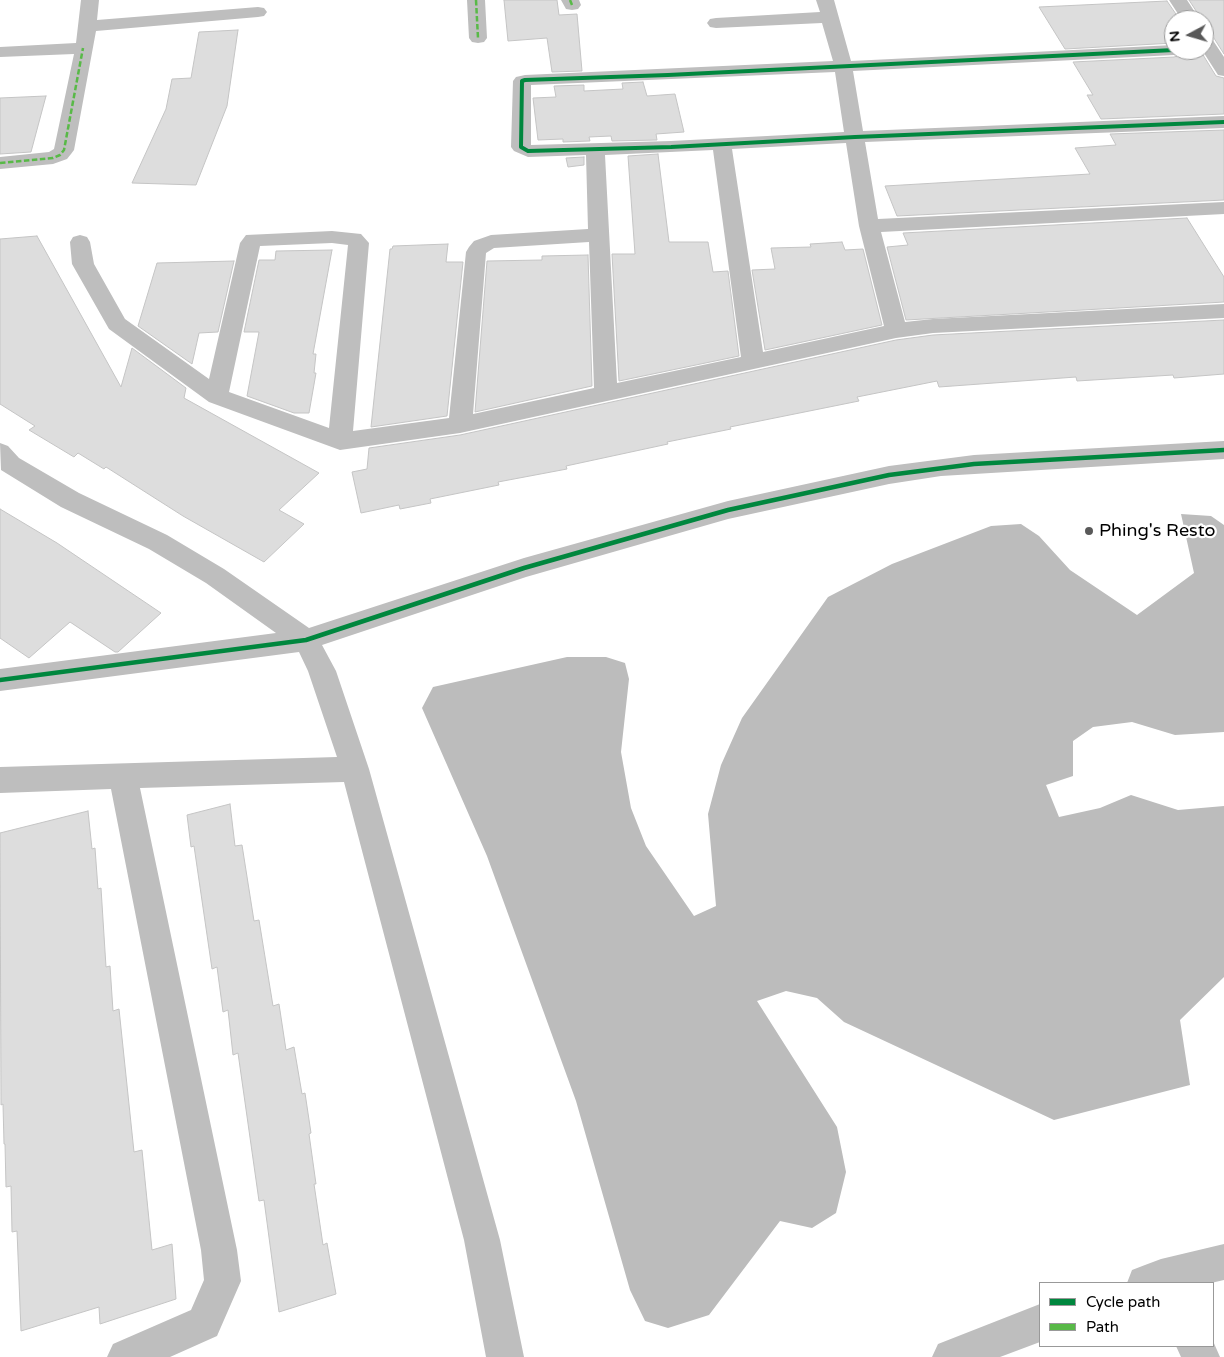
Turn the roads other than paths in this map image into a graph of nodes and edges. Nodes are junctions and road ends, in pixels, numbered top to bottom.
1 (90, 0) edge
2 (476, 0) edge
3 (830, 5) edge
4 (258, 12) dead end
5 (716, 23) dead end
6 (88, 26) junction
7 (478, 38) dead end
8 (83, 48) junction
9 (1164, 50) edge
10 (0, 52) edge
11 (1214, 57) edge
12 (843, 66) junction
13 (1224, 71) edge
14 (1224, 122) edge
15 (855, 137) junction
16 (722, 144) junction
17 (595, 150) junction
18 (0, 163) edge
19 (1224, 208) edge
20 (869, 226) junction
21 (598, 235) junction
22 (80, 242) dead end
23 (1224, 311) edge
24 (896, 331) junction
25 (753, 362) junction
26 (606, 394) junction
27 (217, 396) junction
28 (460, 425) junction
29 (340, 441) junction
30 (1224, 450) edge
31 (0, 452) edge
32 (306, 640) junction
33 (0, 680) edge
34 (355, 769) junction
35 (123, 777) junction
36 (0, 780) edge
37 (1224, 1262) edge
38 (1157, 1281) edge
39 (1039, 1323) edge
40 (126, 1357) edge
41 (505, 1357) edge
42 (951, 1357) edge

1 - 6 street
2 - 7 street
3 - 5 street
3 - 12 street
4 - 6 street
6 - 8 street
8 - 10 street
8 - 18 street
9 - 12 street
11 - 13 street
12 - 15 street
12 - 17 street
14 - 15 street
15 - 16 street
15 - 20 street
16 - 17 street
16 - 25 street
17 - 21 street
19 - 20 street
20 - 24 street
21 - 26 street
21 - 28 street
22 - 27 street
23 - 24 street
24 - 25 street
25 - 26 street
26 - 28 street
27 - 29 street
27 - 29 street
28 - 29 street
30 - 32 street
31 - 32 street
32 - 33 street
32 - 34 street
34 - 35 street
34 - 41 street
35 - 36 street
35 - 40 street
37 - 38 street
39 - 42 street

